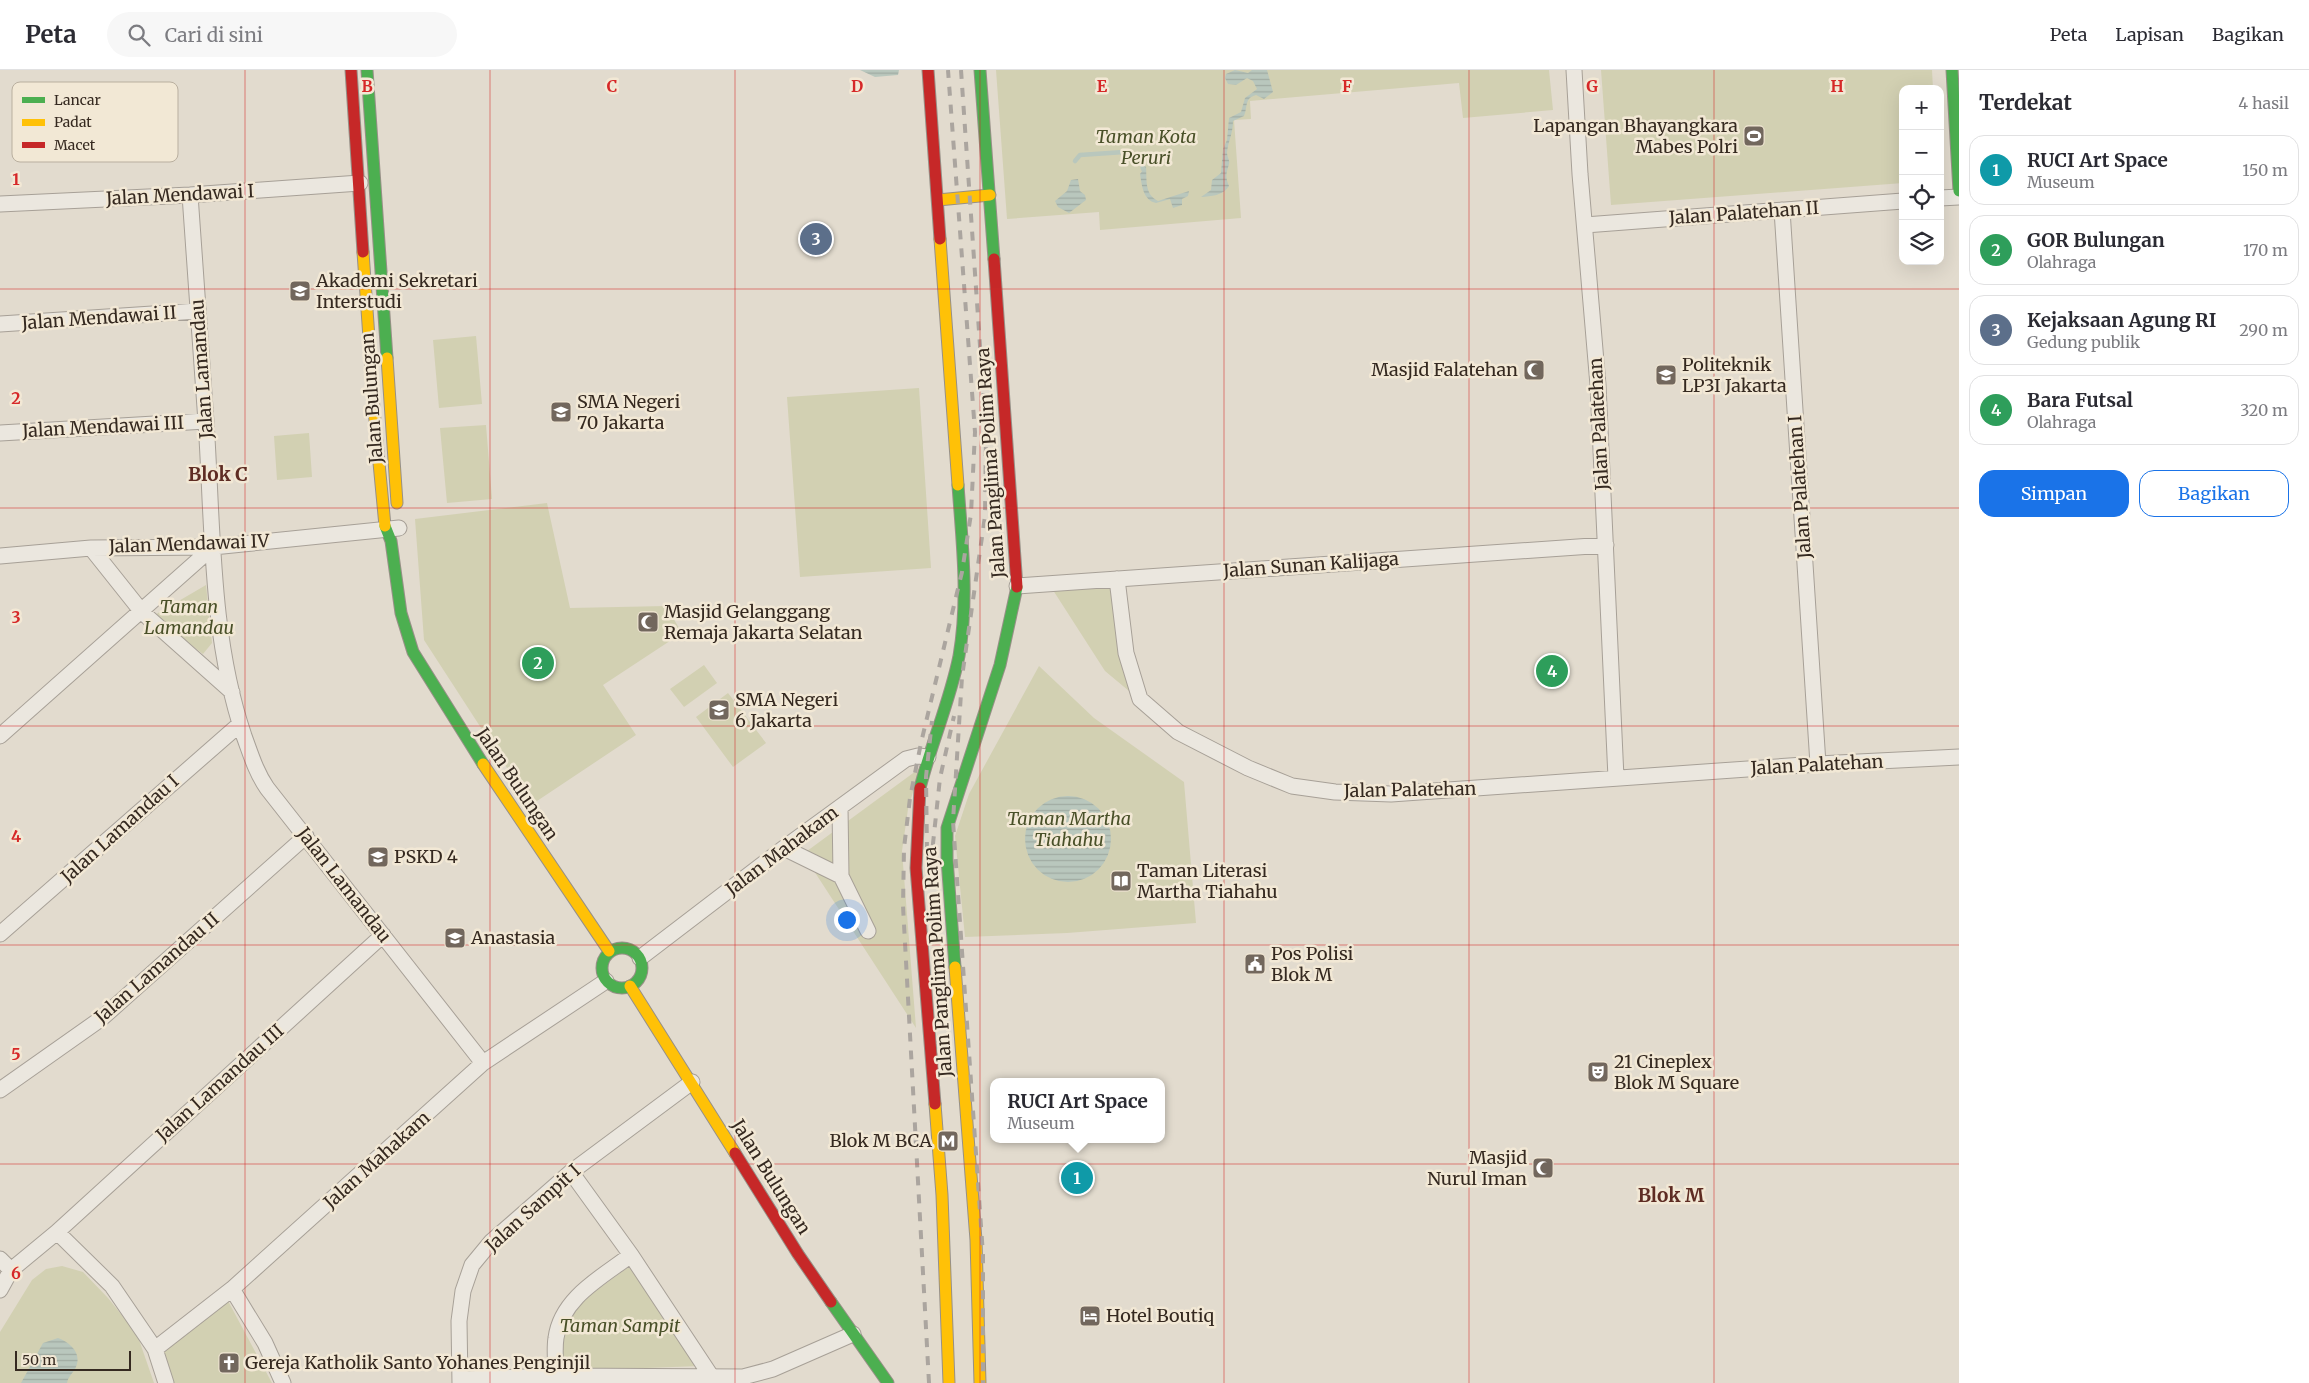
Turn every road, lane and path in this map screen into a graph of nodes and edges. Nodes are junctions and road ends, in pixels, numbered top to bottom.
1 (351, 70) edge
2 (367, 70) edge
3 (928, 70) edge
4 (980, 70) edge
5 (1574, 70) edge
6 (1952, 70) edge
7 (360, 184) junction
8 (1959, 191) edge
9 (190, 195) junction
10 (990, 196) junction
11 (1959, 197) edge
12 (1944, 198) edge
13 (938, 200) junction
14 (1899, 201) edge
15 (0, 204) edge
16 (1782, 210) junction
17 (1585, 225) junction
18 (198, 311) junction
19 (0, 324) edge
20 (206, 421) junction
21 (0, 434) edge
22 (392, 533) junction
23 (1606, 545) junction
24 (213, 547) junction
25 (91, 548) junction
26 (3, 558) edge
27 (1117, 579) junction
28 (1017, 586) junction
29 (142, 612) junction
30 (232, 692) junction
31 (240, 724) junction
32 (0, 736) edge
33 (928, 757) junction
34 (1959, 757) edge
35 (1818, 764) junction
36 (1616, 778) junction
37 (840, 807) junction
38 (306, 836) junction
39 (784, 848) junction
40 (841, 876) junction
41 (868, 932) dead end
42 (0, 934) edge
43 (383, 935) junction
44 (609, 951) junction
45 (640, 958) junction
46 (606, 981) junction
47 (630, 986) junction
48 (483, 1063) junction
49 (692, 1082) junction
50 (0, 1090) edge
51 (571, 1172) junction
52 (58, 1232) junction
53 (631, 1255) junction
54 (0, 1259) edge
55 (11, 1270) junction
56 (232, 1289) junction
57 (0, 1290) edge
58 (853, 1334) junction
59 (155, 1349) junction
60 (556, 1376) junction
61 (711, 1376) junction
62 (460, 1381) edge
63 (166, 1383) edge
64 (283, 1383) edge
65 (888, 1383) edge
66 (950, 1383) edge
67 (980, 1383) edge

1 - 7 main road, Jalan Bulungan
2 - 22 main road, Jalan Bulungan
3 - 13 main road, Jalan Panglima Polim Raya
4 - 10 main road, Jalan Panglima Polim Raya
5 - 17 street, Jalan Palatehan
6 - 8 main road
7 - 9 street, Jalan Mendawai I
7 - 22 main road, Jalan Bulungan
9 - 15 street, Jalan Mendawai I
9 - 18 street, Jalan Lamandau
10 - 13 main road
10 - 28 main road, Jalan Panglima Polim Raya
11 - 12 street
13 - 33 main road, Jalan Panglima Polim Raya
14 - 16 street, Jalan Palatehan II
16 - 17 street, Jalan Palatehan II
16 - 35 street, Jalan Palatehan I
17 - 23 street, Jalan Palatehan
18 - 19 street, Jalan Mendawai II
18 - 20 street, Jalan Lamandau
20 - 21 street, Jalan Mendawai III
20 - 24 street, Jalan Lamandau
22 - 24 street, Jalan Mendawai IV
22 - 44 main road, Jalan Bulungan
23 - 27 street, Jalan Sunan Kalijaga
23 - 36 street, Jalan Palatehan
24 - 25 street, Jalan Mendawai IV
24 - 29 street
24 - 30 street, Jalan Lamandau
25 - 26 street, Jalan Mendawai IV
25 - 29 street
27 - 28 street, Jalan Sunan Kalijaga
27 - 36 street, Jalan Palatehan
28 - 67 main road, Jalan Panglima Polim Raya
29 - 30 street
29 - 32 street
30 - 31 street, Jalan Lamandau
31 - 38 street, Jalan Lamandau
31 - 42 street, Jalan Lamandau I
33 - 37 street, Jalan Mahakam
33 - 66 main road, Jalan Panglima Polim Raya
34 - 35 street, Jalan Palatehan
35 - 36 street, Jalan Palatehan
37 - 39 street, Jalan Mahakam
37 - 40 street
38 - 43 street, Jalan Lamandau
38 - 50 street, Jalan Lamandau II
39 - 40 street
39 - 45 street, Jalan Mahakam
40 - 41 street
43 - 48 street, Jalan Lamandau
43 - 52 street, Jalan Lamandau III
44 - 45 main road
44 - 46 main road
45 - 47 main road
46 - 47 main road
46 - 48 street, Jalan Mahakam
47 - 49 main road, Jalan Bulungan
48 - 56 street, Jalan Mahakam
49 - 51 street, Jalan Sampit I
49 - 58 main road, Jalan Bulungan
51 - 53 street
51 - 62 street, Jalan Sampit I
52 - 55 street
52 - 59 street
53 - 60 street
53 - 61 street
54 - 55 street
55 - 57 street
56 - 59 street, Jalan Mahakam
56 - 64 street
58 - 61 street
58 - 65 main road, Jalan Bulungan
59 - 63 street
60 - 61 street
60 - 62 street

